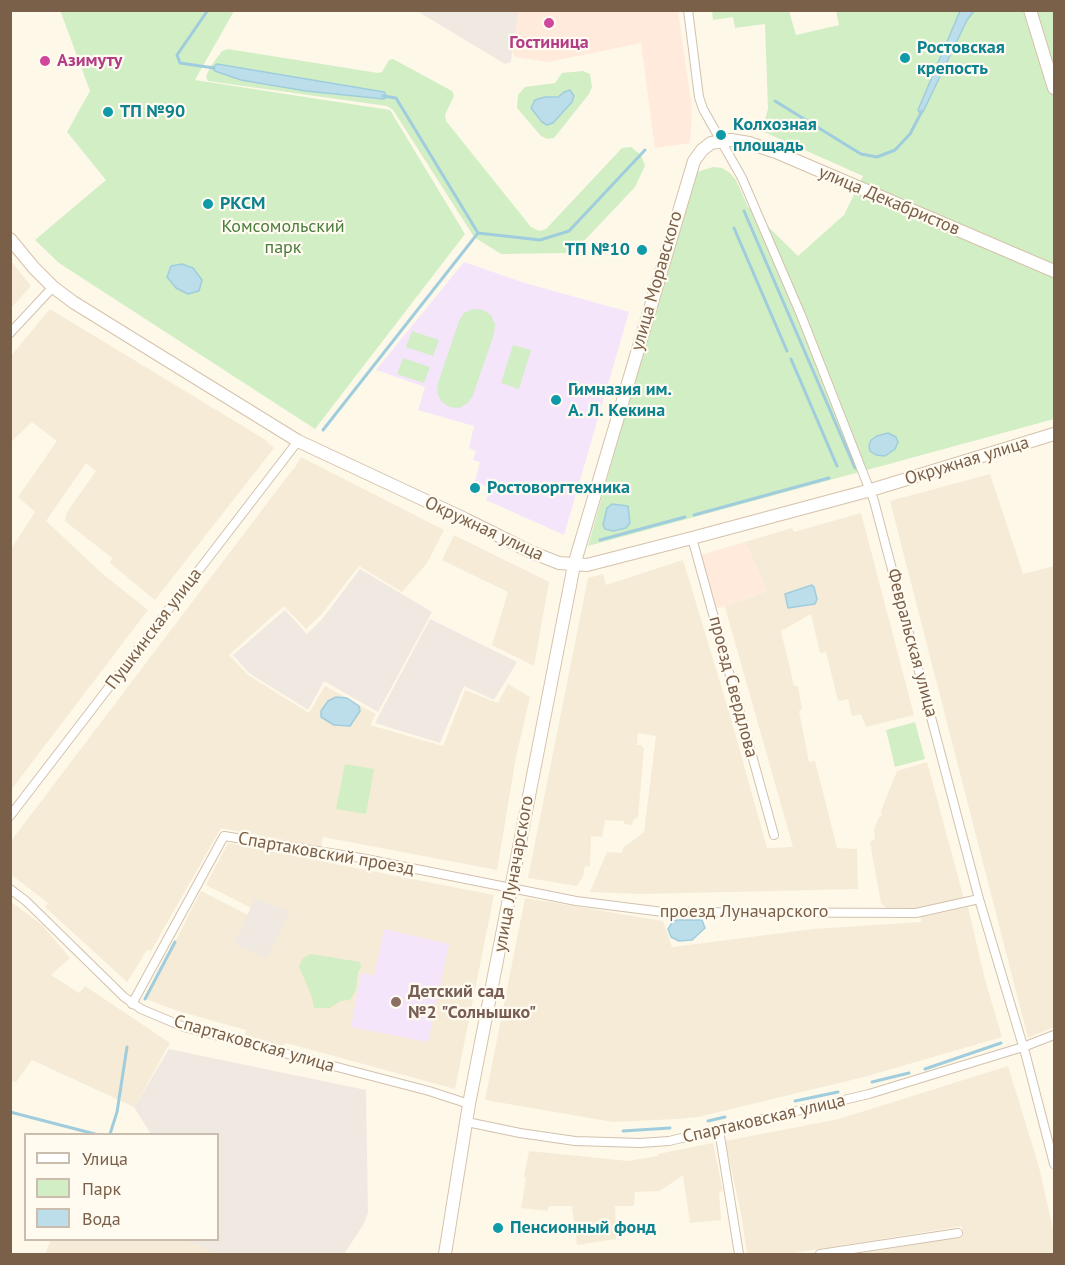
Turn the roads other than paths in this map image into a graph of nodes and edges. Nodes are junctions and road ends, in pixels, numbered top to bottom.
1 (688, 10) edge
2 (1030, 10) edge
3 (1054, 88) edge
4 (721, 140) junction
5 (10, 239) edge
6 (1054, 271) edge
7 (53, 287) junction
8 (10, 333) edge
9 (1054, 434) edge
10 (298, 441) junction
11 (871, 490) junction
12 (692, 538) junction
13 (574, 565) junction
14 (10, 816) edge
15 (774, 835) dead end
16 (510, 888) junction
17 (10, 889) edge
18 (979, 899) junction
19 (132, 1004) junction
20 (1054, 1035) edge
21 (1023, 1047) junction
22 (470, 1104) junction
23 (467, 1122) junction
24 (719, 1130) junction
25 (1054, 1164) edge
26 (958, 1233) dead end
27 (445, 1254) edge
28 (740, 1254) edge
29 (820, 1254) edge

1 - 4 street
2 - 3 street
4 - 6 street, улица Декабристов
4 - 11 street, Февральская улица
4 - 13 street, улица Моравского
5 - 7 street, Окружная улица
7 - 8 street
7 - 10 street, Окружная улица
9 - 11 street, Окружная улица
10 - 13 street, Окружная улица
10 - 14 street, Пушкинская улица
11 - 12 street, Окружная улица
11 - 18 street, Февральская улица
12 - 13 street, Окружная улица
12 - 15 street, проезд Свердлова
13 - 16 street, улица Луначарского
16 - 18 street, проезд Луначарского
16 - 19 street, Спартаковский проезд
16 - 22 street, улица Луначарского
17 - 19 street, Спартаковская улица
18 - 21 street, Февральская улица
19 - 22 street, Спартаковская улица
20 - 21 street, Спартаковская улица
21 - 24 street, Спартаковская улица
21 - 25 street, Февральская улица
22 - 23 street, улица Луначарского
23 - 24 street, Спартаковская улица
23 - 27 street, улица Луначарского
24 - 28 street
26 - 29 street

